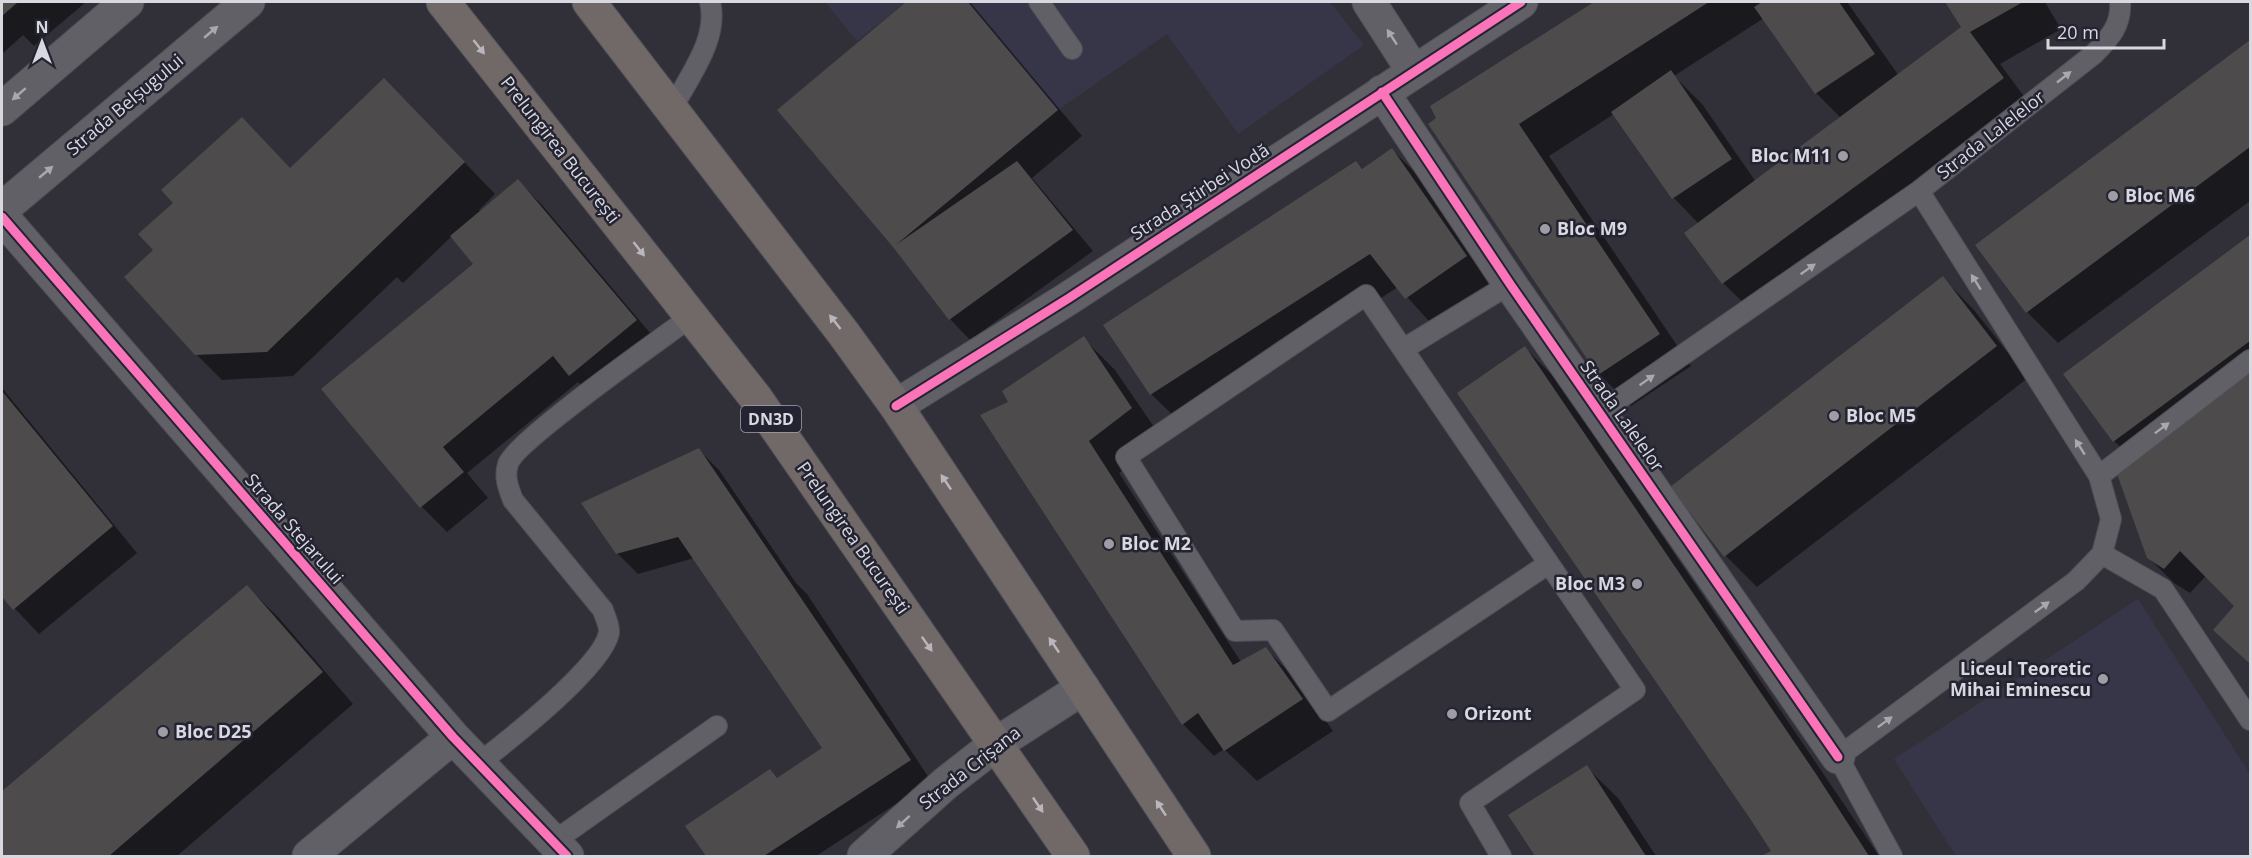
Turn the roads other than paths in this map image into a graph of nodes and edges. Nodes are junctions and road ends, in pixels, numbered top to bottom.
1 (127, 2) edge
2 (248, 2) edge
3 (443, 2) edge
4 (589, 2) edge
5 (710, 2) edge
6 (1039, 2) edge
7 (1369, 2) edge
8 (1521, 2) edge
9 (2120, 2) edge
10 (1072, 49) dead end
11 (1414, 72) junction
12 (1382, 92) junction
13 (2, 109) edge
14 (672, 109) junction
15 (1919, 191) junction
16 (2, 209) edge
17 (2, 217) edge
18 (1510, 284) junction
19 (692, 316) junction
20 (1405, 348) junction
21 (2250, 360) edge
22 (896, 406) junction
23 (1599, 413) junction
24 (2099, 477) junction
25 (2102, 554) junction
26 (1548, 564) junction
27 (1083, 688) junction
28 (2250, 720) edge
29 (717, 726) dead end
30 (453, 737) junction
31 (996, 744) junction
32 (1838, 757) junction
33 (479, 764) junction
34 (560, 849) edge
35 (309, 856) edge
36 (864, 856) edge
37 (1073, 856) edge
38 (1194, 856) edge
39 (1501, 856) edge
40 (1892, 856) edge

1 -> 13 street
16 -> 2 street, Strada Belșugului
3 -> 19 main road, Prelungirea București / DN3D
4 - 14 main road
5 - 14 lane
6 - 10 lane
11 -> 7 street
8 - 11 street, Strada Știrbei Vodă
15 -> 9 lane, Strada Lalelelor
11 - 12 street, Strada Știrbei Vodă
12 - 18 street, Strada Lalelelor
12 - 22 street, Strada Știrbei Vodă
22 -> 14 main road
23 -> 15 lane, Strada Lalelelor
24 -> 15 lane
17 - 30 street, Strada Stejarului
18 - 20 lane
18 - 23 street, Strada Lalelelor
19 -> 31 main road, Prelungirea București / DN3D
19 - 33 lane
20 - 26 lane
20 - 26 lane
24 -> 21 lane
27 -> 22 main road
23 - 32 street, Strada Lalelelor
24 - 25 lane
25 - 28 lane
32 -> 25 lane
26 - 39 lane
27 - 31 street, Strada Crișana
38 -> 27 main road
29 - 34 lane
30 - 33 street, Strada Stejarului
30 - 35 street
31 -> 36 street, Strada Crișana
31 -> 37 main road, Prelungirea București / DN3D
32 - 40 lane
33 - 34 street, Strada Stejarului

